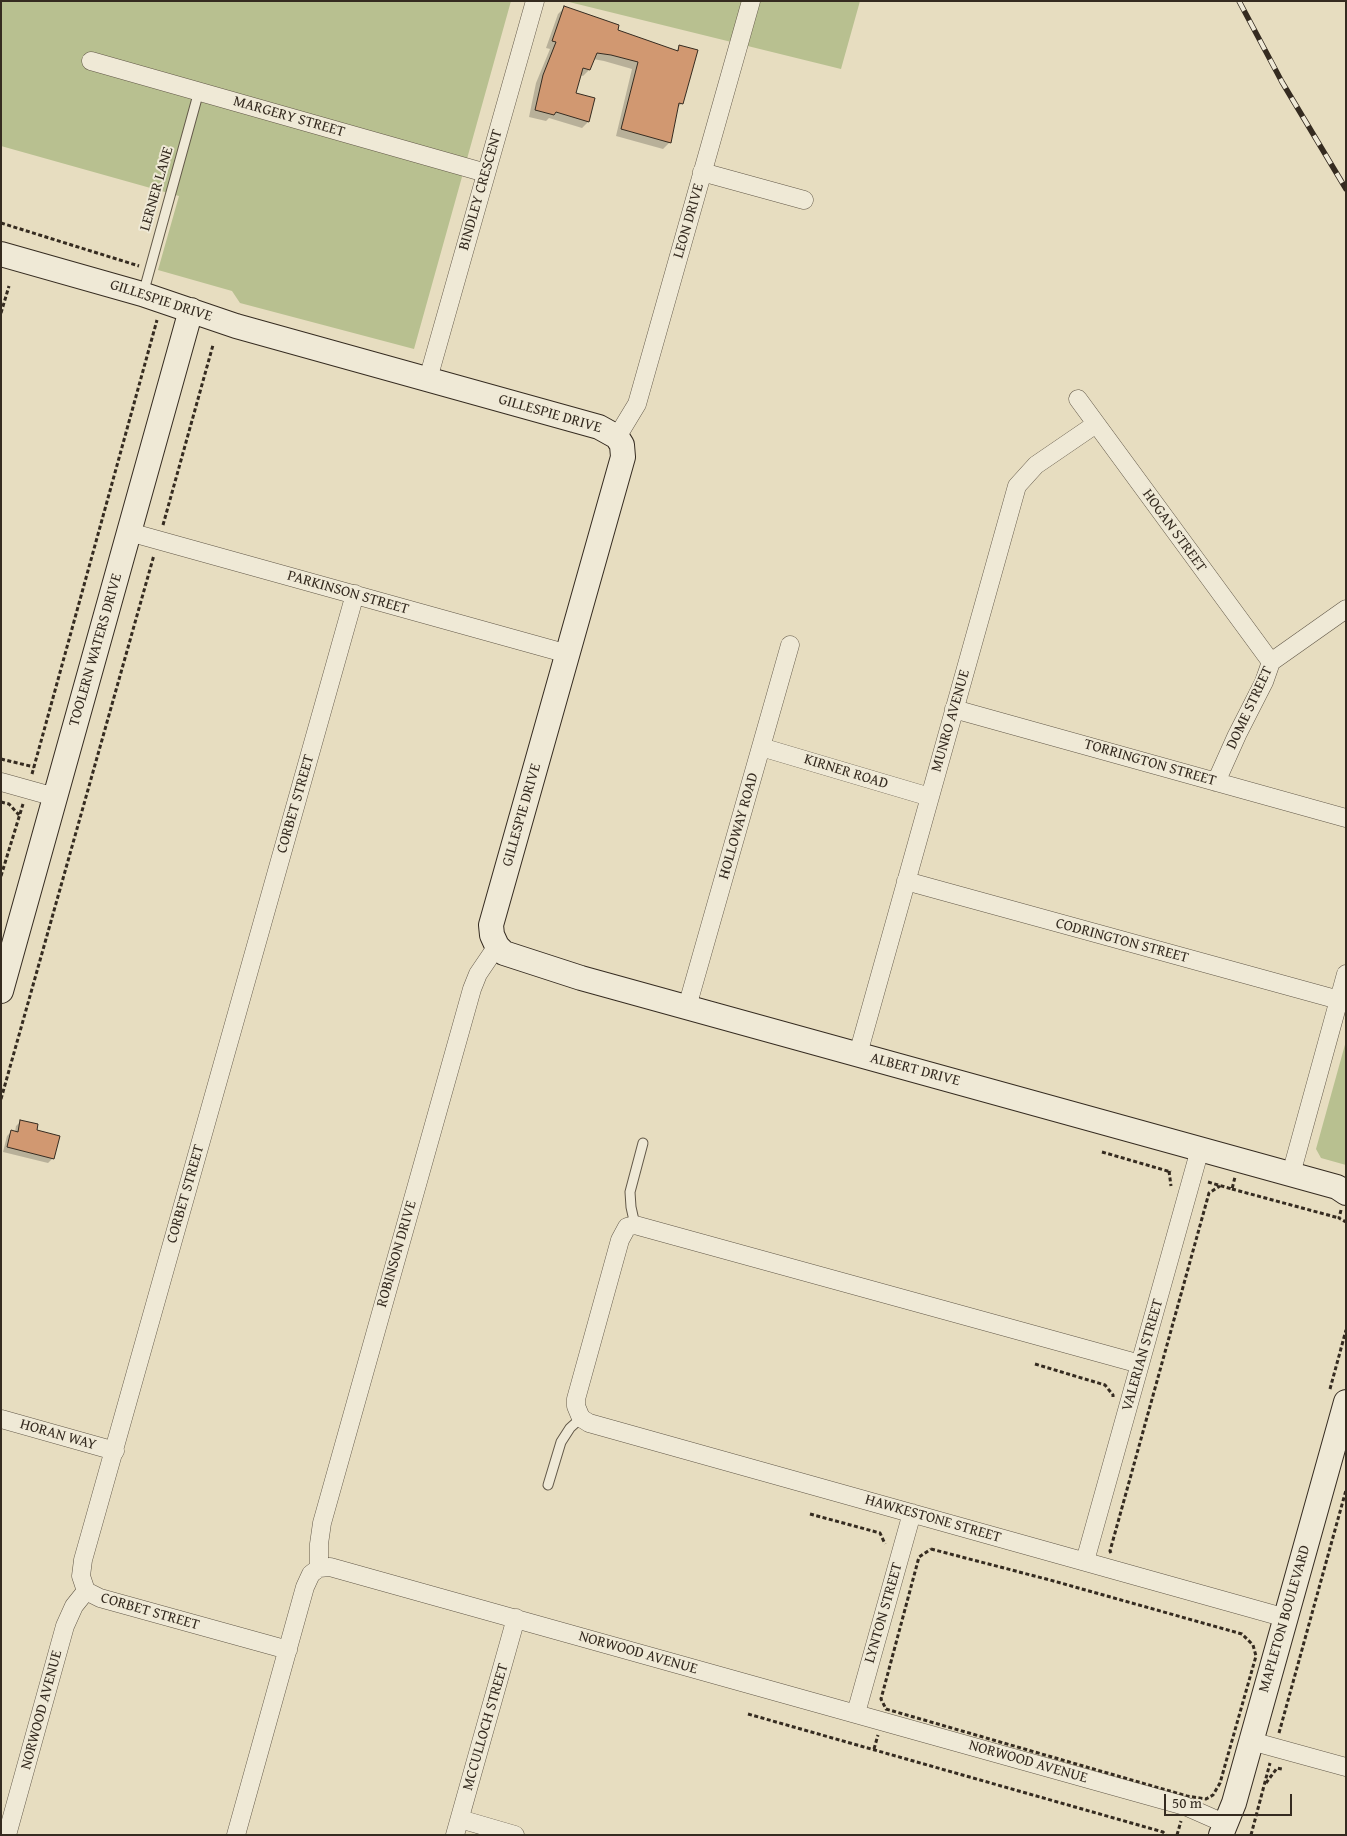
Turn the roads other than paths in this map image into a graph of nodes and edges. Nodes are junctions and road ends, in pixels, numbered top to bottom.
1 (535, 1) edge
2 (751, 1) edge
3 (91, 61) dead end
4 (199, 91) junction
5 (702, 172) junction
6 (486, 173) junction
7 (804, 200) dead end
8 (1, 254) edge
9 (152, 297) junction
10 (191, 310) junction
11 (428, 379) junction
12 (1078, 399) dead end
13 (1096, 424) junction
14 (617, 437) junction
15 (129, 532) junction
16 (354, 594) junction
17 (1346, 608) edge
18 (790, 645) dead end
19 (568, 654) junction
20 (1271, 662) junction
21 (954, 709) junction
22 (761, 747) junction
23 (1, 782) edge
24 (1216, 782) junction
25 (55, 797) junction
26 (930, 797) junction
27 (1346, 818) edge
28 (906, 881) junction
29 (497, 946) junction
30 (1346, 974) edge
31 (2, 986) edge
32 (1339, 1000) junction
33 (687, 1007) junction
34 (858, 1054) junction
35 (643, 1143) dead end
36 (1200, 1149) junction
37 (1291, 1174) junction
38 (1343, 1189) edge
39 (635, 1225) junction
40 (1140, 1364) junction
41 (1341, 1405) edge
42 (581, 1418) junction
43 (1, 1419) edge
44 (115, 1451) junction
45 (548, 1485) dead end
46 (912, 1513) junction
47 (1085, 1561) junction
48 (319, 1568) junction
49 (86, 1591) junction
50 (516, 1618) junction
51 (1286, 1618) junction
52 (288, 1650) junction
53 (856, 1713) junction
54 (1251, 1741) junction
55 (1346, 1767) edge
56 (458, 1827) edge
57 (1223, 1829) edge
58 (7, 1835) edge
59 (236, 1835) edge
60 (516, 1835) edge

1 - 6 street, BINDLEY CRESCENT
2 - 5 street, LEON DRIVE
3 - 4 street, MARGERY STREET
4 - 6 street, MARGERY STREET
4 - 9 lane, LERNER LANE
5 - 7 street
5 - 14 street, LEON DRIVE
6 - 11 street, BINDLEY CRESCENT
8 - 9 street, GILLESPIE DRIVE
9 - 10 street, GILLESPIE DRIVE
10 - 11 street, GILLESPIE DRIVE
10 - 15 street, TOOLERN WATERS DRIVE
11 - 14 street, GILLESPIE DRIVE
12 - 13 street, HOGAN STREET
13 - 20 street, HOGAN STREET
13 - 21 street, MUNRO AVENUE
14 - 19 street, GILLESPIE DRIVE
15 - 16 street, PARKINSON STREET
15 - 25 street, TOOLERN WATERS DRIVE
16 - 19 street, PARKINSON STREET
16 - 44 street, CORBET STREET
17 - 20 street, DOME STREET
18 - 22 street, HOLLOWAY ROAD
19 - 29 street, GILLESPIE DRIVE
20 - 24 street, DOME STREET
21 - 24 street, TORRINGTON STREET
21 - 26 street, MUNRO AVENUE
22 - 26 street, KIRNER ROAD
22 - 33 street, HOLLOWAY ROAD
23 - 25 street
24 - 27 street, TORRINGTON STREET
25 - 31 street, TOOLERN WATERS DRIVE
26 - 28 street, MUNRO AVENUE
28 - 32 street, CODRINGTON STREET
28 - 34 street, MUNRO AVENUE
29 - 33 street, ALBERT DRIVE
29 - 48 street, ROBINSON DRIVE
30 - 32 street
32 - 37 street
33 - 34 street, ALBERT DRIVE
34 - 36 street, ALBERT DRIVE
35 - 39 lane
36 - 37 street, ALBERT DRIVE
36 - 40 street, VALERIAN STREET
37 - 38 street, ALBERT DRIVE
39 - 40 street
39 - 42 street
40 - 47 street, VALERIAN STREET
41 - 51 street, MAPLETON BOULEVARD
42 - 45 lane
42 - 46 street, HAWKESTONE STREET
43 - 44 street, HORAN WAY
44 - 49 street, CORBET STREET
46 - 47 street, HAWKESTONE STREET
46 - 53 street, LYNTON STREET
47 - 51 street, HAWKESTONE STREET
48 - 50 street, NORWOOD AVENUE
48 - 52 street
49 - 52 street, CORBET STREET
49 - 58 street, NORWOOD AVENUE
50 - 53 street, NORWOOD AVENUE
50 - 56 street, MCCULLOCH STREET
51 - 54 street, MAPLETON BOULEVARD
52 - 59 street
53 - 57 street, NORWOOD AVENUE
54 - 55 street
54 - 57 street, MAPLETON BOULEVARD
56 - 60 street

